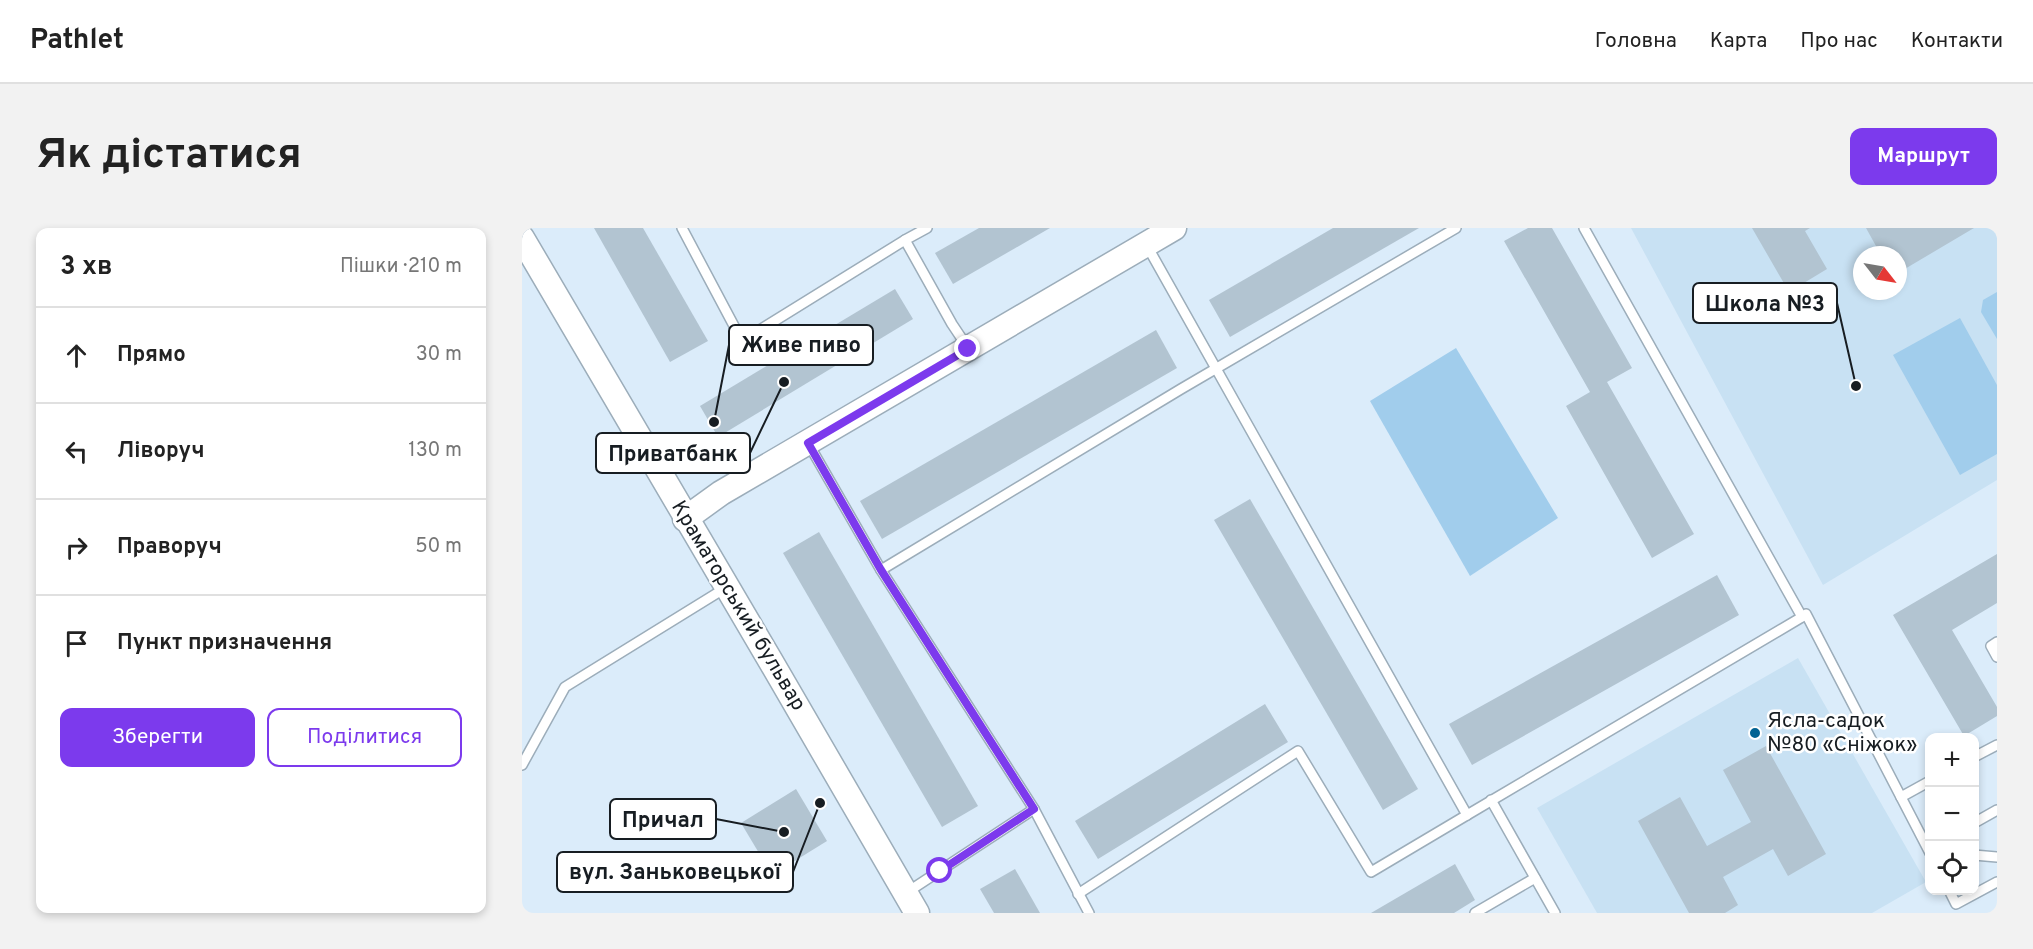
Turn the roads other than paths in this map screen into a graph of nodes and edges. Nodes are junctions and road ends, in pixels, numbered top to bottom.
1 (682, 228) edge
2 (927, 228) edge
3 (1174, 228) edge
4 (1456, 228) edge
5 (1584, 228) edge
6 (522, 238) edge
7 (904, 240) junction
8 (1146, 244) junction
9 (968, 349) junction
10 (1216, 368) junction
11 (808, 443) junction
12 (685, 519) junction
13 (881, 570) junction
14 (727, 586) junction
15 (1802, 617) junction
16 (1997, 642) edge
17 (1997, 657) edge
18 (1997, 745) edge
19 (1979, 754) edge
20 (522, 765) edge
21 (1925, 783) edge
22 (1901, 797) junction
23 (1491, 800) junction
24 (1034, 809) junction
25 (1997, 810) edge
26 (1467, 815) junction
27 (1979, 820) edge
28 (1925, 842) edge
29 (1979, 855) edge
30 (1997, 857) edge
31 (1535, 879) junction
32 (1997, 882) edge
33 (1078, 894) junction
34 (1951, 895) edge
35 (912, 903) edge
36 (1958, 909) edge
37 (1089, 913) edge
38 (1475, 913) edge
39 (1555, 913) edge

1 - 7 lane
2 - 7 lane
3 - 8 street
4 - 10 lane
5 - 15 lane
6 - 12 street, Краматорський бульвар
7 - 9 lane
8 - 9 street
8 - 10 lane
9 - 11 street
10 - 13 lane
10 - 26 lane
11 - 12 street
11 - 13 lane
12 - 14 street, Краматорський бульвар
13 - 24 lane
14 - 20 lane
14 - 35 street, Краматорський бульвар
15 - 22 lane
15 - 23 lane
16 - 17 lane
18 - 19 lane
21 - 22 lane
22 - 28 lane
23 - 26 lane
23 - 31 lane
24 - 33 lane
24 - 35 lane
25 - 27 lane
26 - 33 lane
29 - 30 lane
31 - 38 lane
31 - 39 lane
32 - 36 lane
33 - 37 lane
34 - 36 lane

